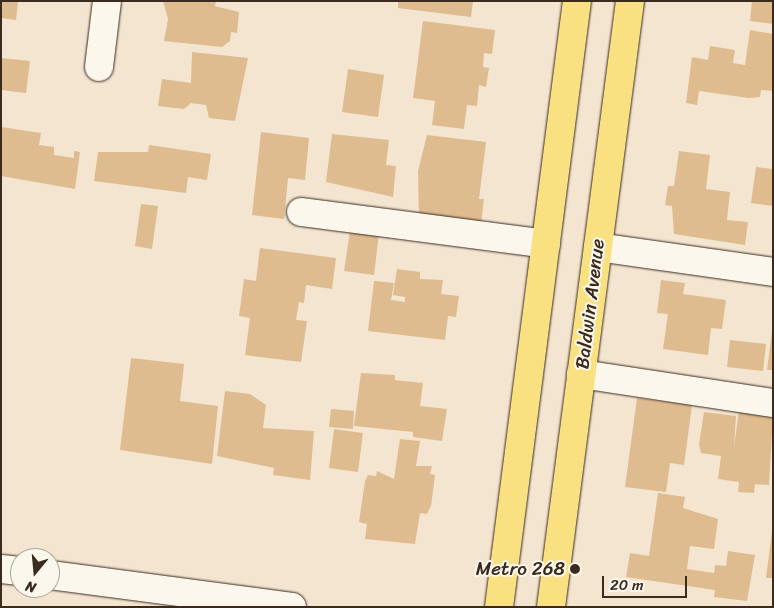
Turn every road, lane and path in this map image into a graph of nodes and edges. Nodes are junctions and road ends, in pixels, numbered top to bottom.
1 (107, 1) edge
2 (577, 1) edge
3 (630, 1) edge
4 (99, 67) dead end
5 (301, 212) dead end
6 (546, 244) junction
7 (598, 247) junction
8 (773, 272) edge
9 (581, 374) junction
10 (773, 403) edge
11 (60, 576) edge
12 (292, 607) edge
13 (499, 607) edge
14 (551, 607) edge

1 - 4 street
2 - 6 main road
3 - 7 main road, Baldwin Avenue
5 - 6 street
6 - 13 main road
7 - 8 street
7 - 9 main road, Baldwin Avenue
9 - 10 street
9 - 14 main road, Baldwin Avenue
11 - 12 street

